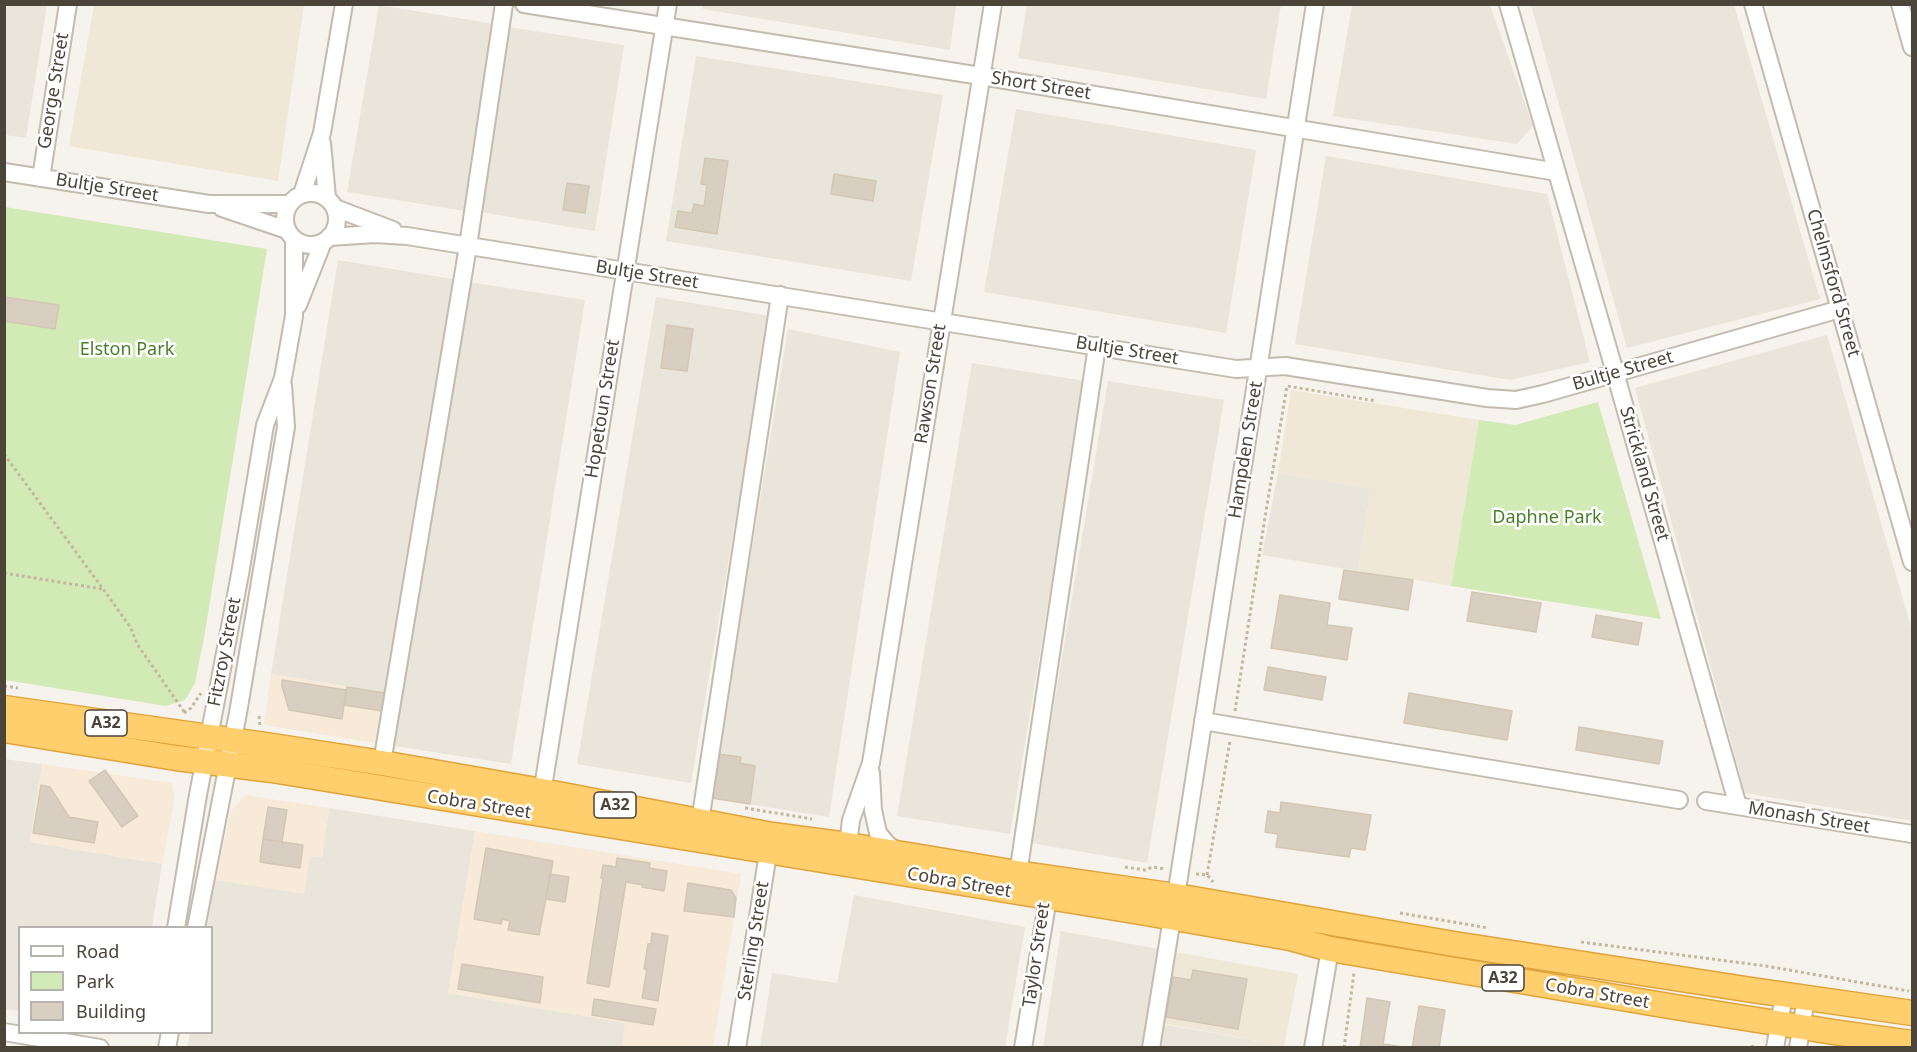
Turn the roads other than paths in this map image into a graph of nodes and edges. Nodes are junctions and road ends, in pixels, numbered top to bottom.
1 (68, 4) edge
2 (344, 4) edge
3 (504, 4) edge
4 (524, 4) edge
5 (668, 4) edge
6 (993, 4) edge
7 (1315, 4) edge
8 (1508, 4) edge
9 (1753, 4) edge
10 (1900, 4) edge
11 (664, 27) junction
12 (1912, 47) edge
13 (981, 76) junction
14 (1297, 128) junction
15 (322, 134) junction
16 (4, 172) edge
17 (1557, 172) junction
18 (41, 178) junction
19 (295, 199) junction
20 (331, 203) junction
21 (209, 204) junction
22 (290, 234) junction
23 (407, 236) junction
24 (326, 239) junction
25 (468, 246) junction
26 (625, 272) junction
27 (780, 295) junction
28 (1840, 309) junction
29 (294, 316) junction
30 (941, 321) junction
31 (1097, 346) junction
32 (1259, 367) junction
33 (1615, 373) junction
34 (283, 378) junction
35 (1912, 562) edge
36 (4, 708) edge
37 (1203, 721) junction
38 (4, 730) edge
39 (208, 737) junction
40 (233, 740) junction
41 (204, 761) junction
42 (871, 763) junction
43 (382, 764) junction
44 (228, 765) junction
45 (1679, 800) dead end
46 (1706, 801) dead end
47 (540, 803) junction
48 (1738, 806) junction
49 (700, 822) junction
50 (1912, 834) edge
51 (770, 844) junction
52 (848, 845) junction
53 (909, 865) junction
54 (1021, 874) junction
55 (1048, 898) junction
56 (1174, 907) junction
57 (1275, 914) junction
58 (176, 926) edge
59 (196, 926) edge
60 (1330, 949) junction
61 (1795, 996) junction
62 (1912, 1013) edge
63 (4, 1032) edge
64 (1793, 1033) edge
65 (1912, 1043) edge
66 (100, 1047) edge
67 (737, 1047) edge
68 (1023, 1047) edge
69 (1151, 1047) edge
70 (1313, 1047) edge
71 (1775, 1047) edge

1 - 18 street, George Street
2 - 15 street
3 - 25 street
4 - 11 street, Short Street
5 - 11 street, Hopetoun Street
6 - 13 street, Rawson Street
7 - 14 street, Hampden Street
8 - 17 street, Strickland Street
9 - 28 street, Chelmsford Street
10 - 12 street
11 - 13 street, Short Street
11 - 26 street, Hopetoun Street
13 - 14 street, Short Street
13 - 30 street, Rawson Street
14 - 17 street, Short Street
14 - 32 street, Hampden Street
15 - 19 street
15 - 20 street
16 - 18 street, Bultje Street
17 - 33 street, Strickland Street
18 - 21 street, Bultje Street
19 - 20 street
19 - 21 street, Bultje Street
19 - 22 street
20 - 23 street, Bultje Street
20 - 24 street
21 - 22 street, Bultje Street
22 - 24 street
22 - 29 street, Fitzroy Street
23 - 24 street, Bultje Street
23 - 25 street, Bultje Street
24 - 29 street, Fitzroy Street
25 - 26 street, Bultje Street
25 - 43 street
26 - 27 street, Bultje Street
26 - 47 street, Hopetoun Street
27 - 30 street, Bultje Street
27 - 49 street
28 - 33 street, Bultje Street
28 - 35 street, Chelmsford Street
29 - 34 street, Fitzroy Street
30 - 31 street, Bultje Street
30 - 42 street, Rawson Street
31 - 32 street, Bultje Street
31 - 54 street
32 - 33 street, Bultje Street
32 - 37 street, Hampden Street
33 - 48 street, Strickland Street
34 - 39 street, Fitzroy Street
34 - 40 street, Fitzroy Street
36 - 39 highway, Cobra Street / A32
37 - 45 street
37 - 56 street, Hampden Street
38 - 41 highway, Cobra Street / A32
39 - 40 highway, Cobra Street / A32
39 - 41 street, Fitzroy Street
40 - 43 highway, Cobra Street / A32
40 - 44 street, Fitzroy Street
41 - 44 highway, Cobra Street / A32
41 - 58 street, Fitzroy Street
42 - 52 street, Rawson Street
42 - 53 street, Rawson Street
43 - 47 highway, Cobra Street / A32
44 - 47 highway, Cobra Street / A32
44 - 59 street, Fitzroy Street
46 - 48 street, Monash Street
47 - 49 highway, Cobra Street / A32
47 - 51 highway, Cobra Street / A32
48 - 50 street, Monash Street
49 - 51 highway, Cobra Street / A32
51 - 52 highway, Cobra Street / A32
51 - 53 highway, Cobra Street / A32
51 - 67 street, Sterling Street
52 - 53 highway, Cobra Street / A32
53 - 54 highway, Cobra Street / A32
53 - 55 highway, Cobra Street / A32
54 - 55 street, Taylor Street
54 - 56 highway, Cobra Street / A32
55 - 56 highway, Cobra Street / A32
55 - 68 street, Taylor Street
56 - 57 highway, Cobra Street / A32
56 - 60 highway, Cobra Street / A32
56 - 69 street, Hampden Street
57 - 60 highway
57 - 61 highway, Cobra Street / A32
60 - 64 highway, Cobra Street / A32
60 - 70 street
61 - 62 highway, Cobra Street / A32
61 - 64 street
63 - 66 street
64 - 65 highway, Cobra Street / A32
64 - 71 street

